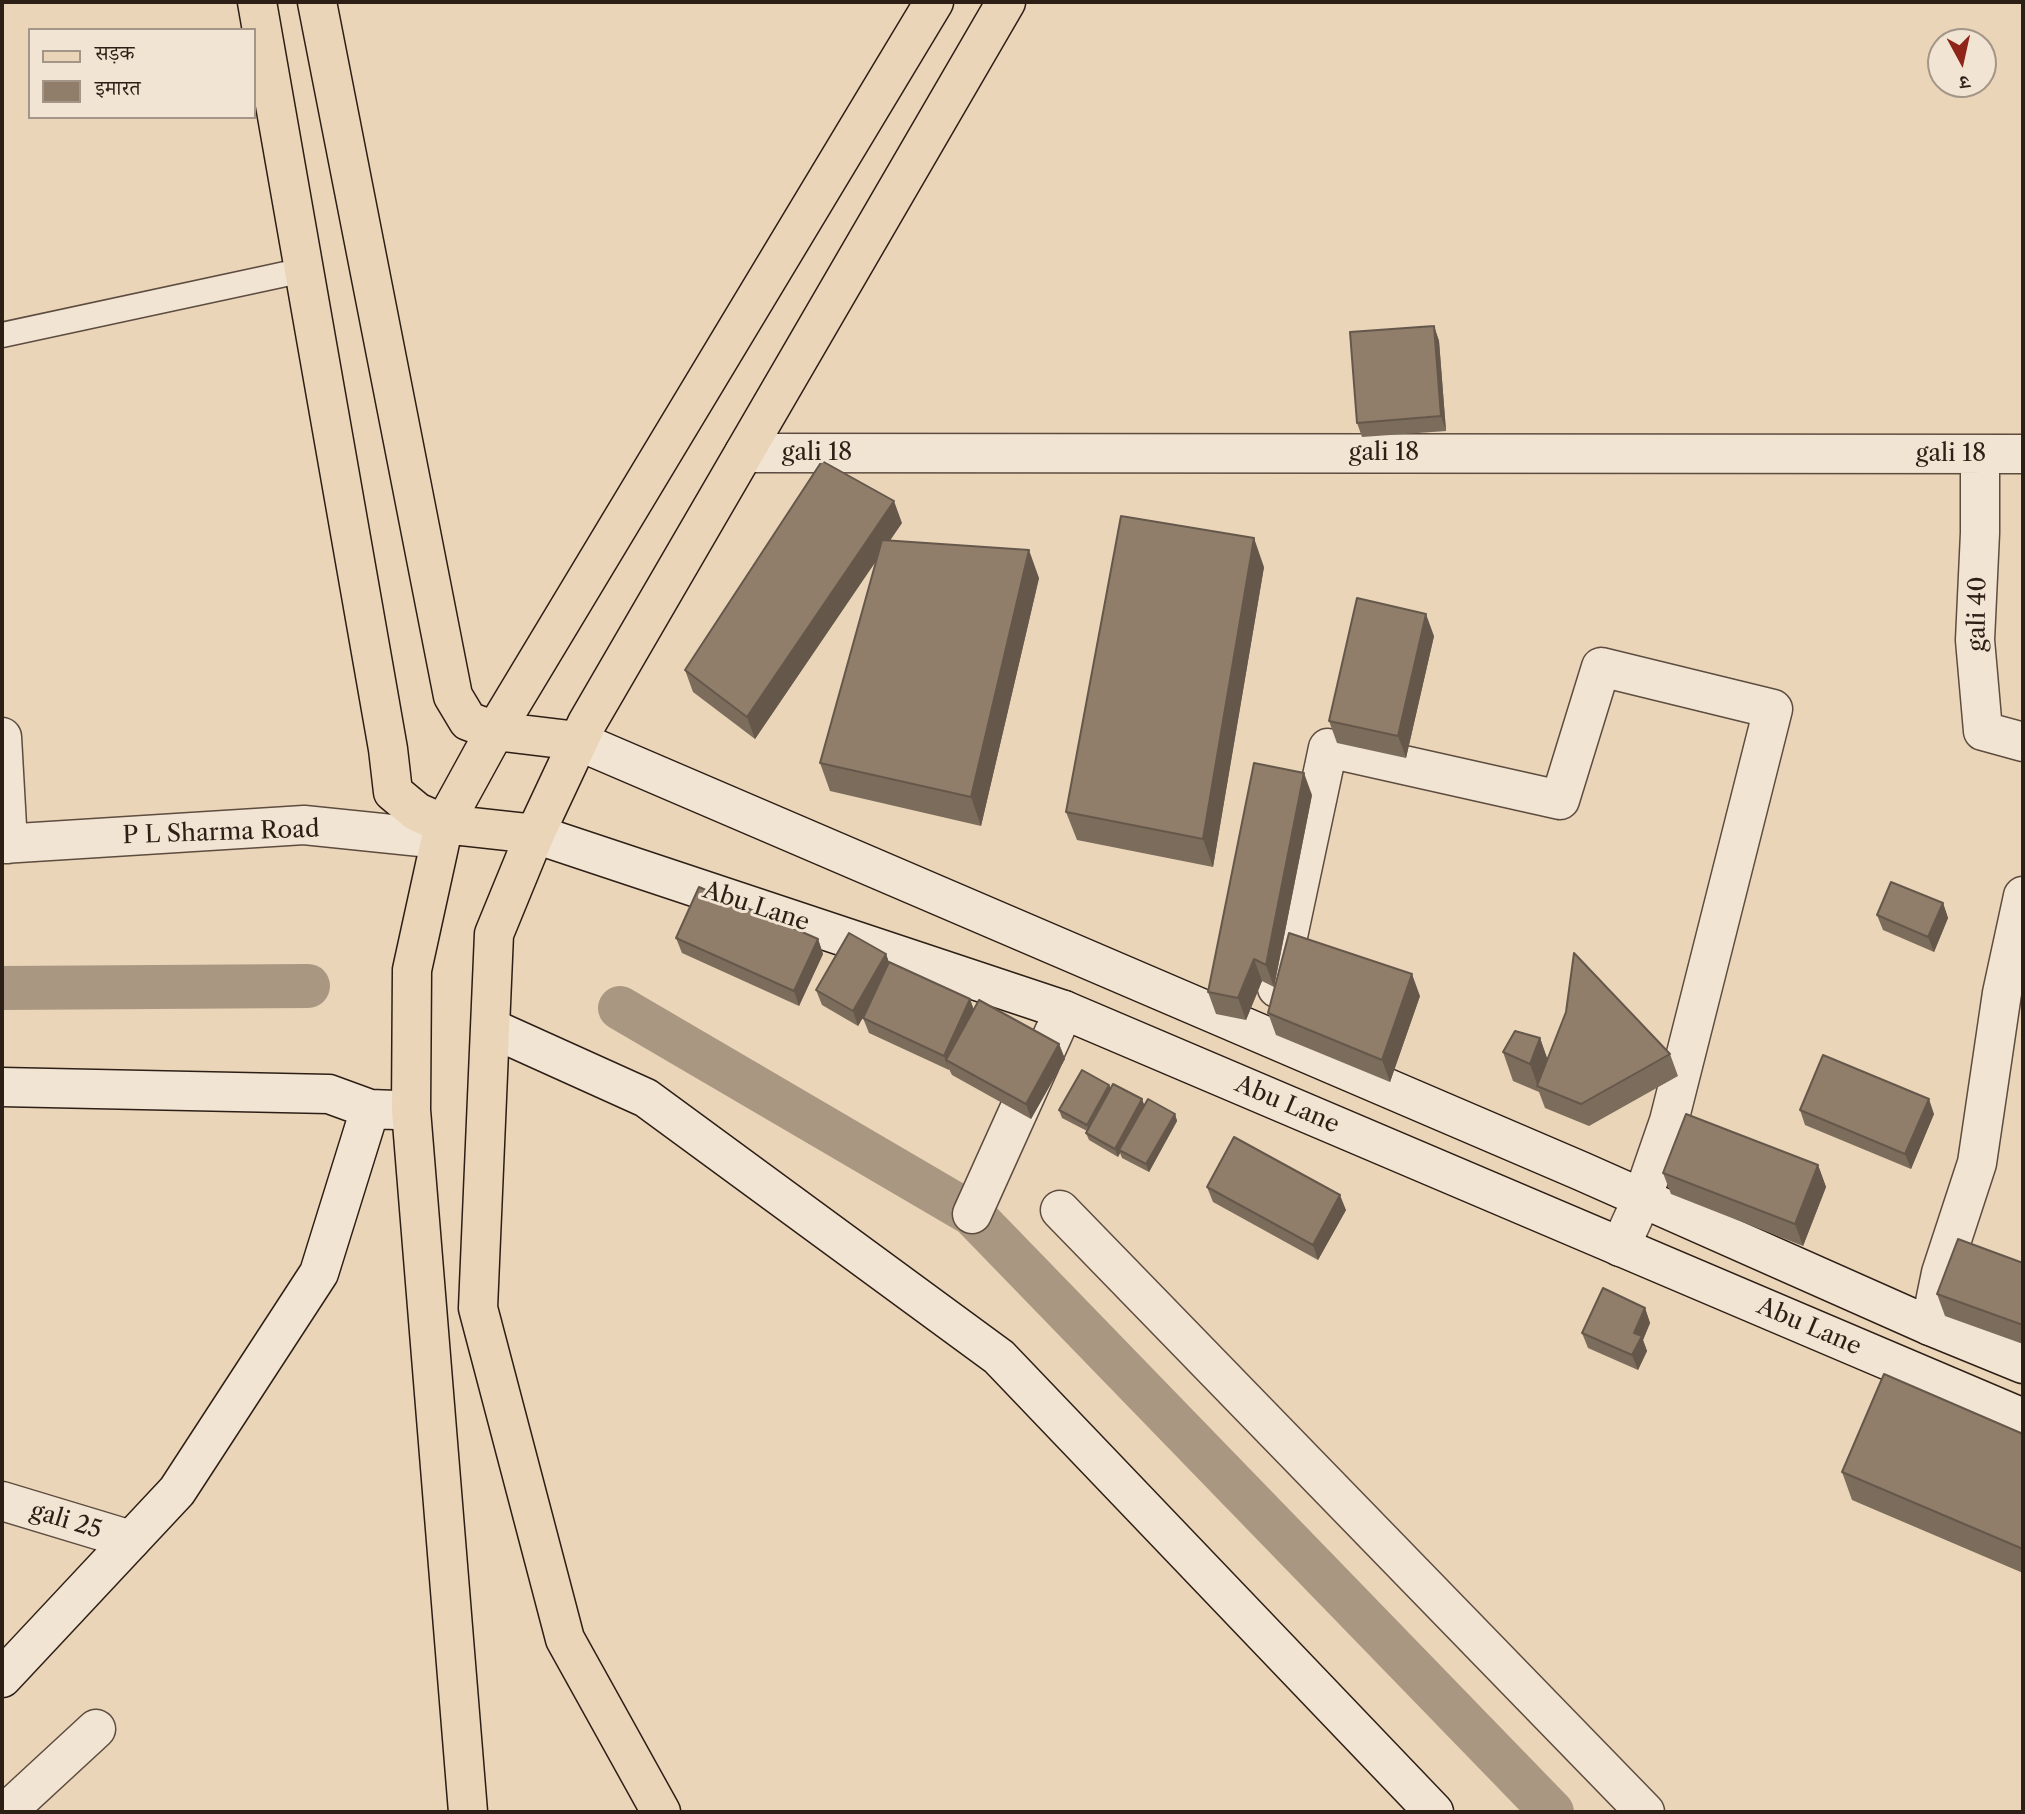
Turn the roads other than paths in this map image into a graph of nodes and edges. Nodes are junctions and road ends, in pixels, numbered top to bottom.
1 (257, 2) edge
2 (317, 2) edge
3 (934, 2) edge
4 (1006, 2) edge
5 (304, 270) junction
6 (2, 335) edge
7 (744, 453) junction
8 (1980, 454) junction
9 (2023, 454) edge
10 (495, 731) junction
11 (2, 737) edge
12 (578, 741) junction
13 (2023, 743) edge
14 (442, 831) junction
15 (536, 834) junction
16 (5, 844) edge
17 (2023, 897) edge
18 (1064, 1010) junction
19 (491, 1028) junction
20 (1267, 1037) junction
21 (2, 1087) edge
22 (370, 1109) junction
23 (411, 1110) junction
24 (1642, 1199) junction
25 (1060, 1210) dead end
26 (972, 1214) dead end
27 (1620, 1247) junction
28 (1930, 1326) junction
29 (2023, 1364) edge
30 (2023, 1418) edge
31 (2, 1501) edge
32 (131, 1541) junction
33 (2, 1678) edge
34 (96, 1729) dead end
35 (16, 1812) edge
36 (468, 1812) edge
37 (662, 1812) edge
38 (1434, 1812) edge
39 (1645, 1812) edge

1 - 5 main road
2 - 10 main road
3 - 10 main road
4 - 7 main road
5 - 6 lane
5 - 14 main road
7 - 8 street, gali 18
7 - 12 main road
8 - 9 street, gali 18
8 - 13 street, gali 40
10 - 12 main road
10 - 14 main road
11 - 16 street
12 - 15 main road
12 - 20 street, Abu Lane
14 - 15 main road
14 - 16 street, P L Sharma Road
14 - 23 main road
15 - 18 street, Abu Lane
15 - 19 main road
17 - 28 street
18 - 26 street
18 - 27 street, Abu Lane
19 - 37 main road
19 - 38 street
20 - 24 street, Abu Lane
20 - 24 street
21 - 22 street
22 - 23 street
22 - 32 street
23 - 36 main road
24 - 27 street
24 - 28 street, Abu Lane
25 - 39 street
27 - 30 street, Abu Lane
28 - 29 street, Abu Lane
31 - 32 street, gali 25
32 - 33 street
34 - 35 street

